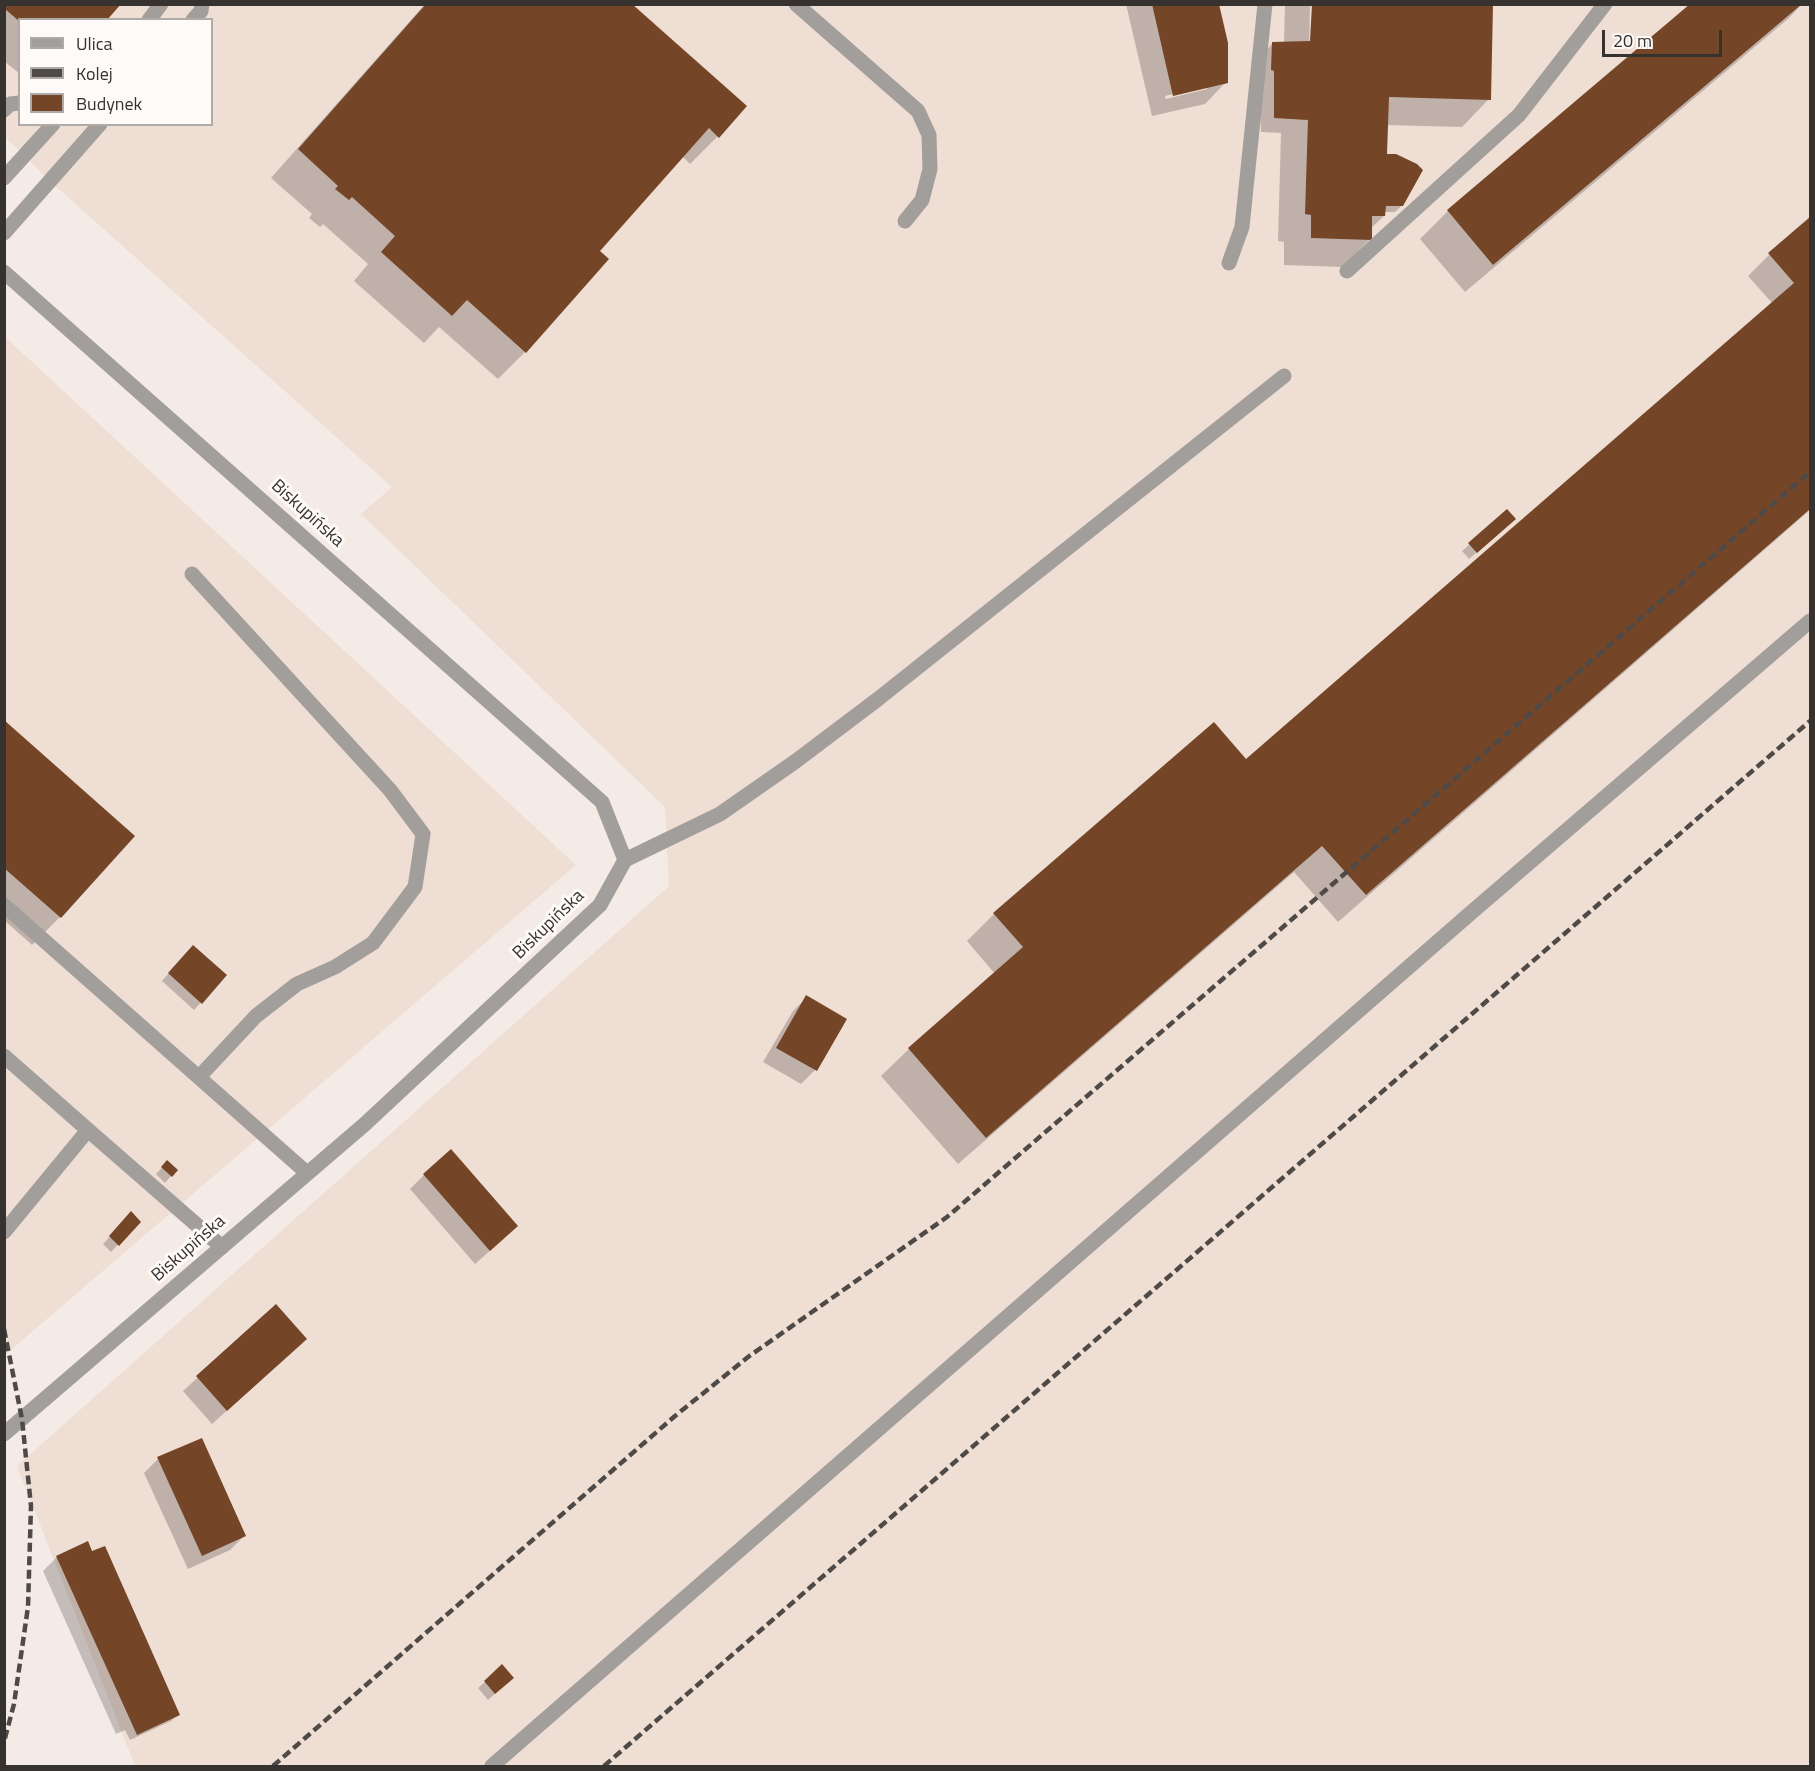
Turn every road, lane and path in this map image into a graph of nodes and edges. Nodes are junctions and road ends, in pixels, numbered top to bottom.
1 (161, 4) edge
2 (202, 4) edge
3 (796, 4) edge
4 (1265, 4) edge
5 (1605, 4) edge
6 (150, 18) edge
7 (195, 18) edge
8 (18, 103) edge
9 (4, 110) edge
10 (51, 126) edge
11 (98, 126) edge
12 (4, 178) edge
13 (905, 221) dead end
14 (4, 233) edge
15 (1229, 263) dead end
16 (1347, 270) dead end
17 (4, 272) edge
18 (1284, 376) dead end
19 (192, 574) dead end
20 (1810, 621) edge
21 (625, 860) junction
22 (4, 905) edge
23 (4, 1056) edge
24 (199, 1077) junction
25 (88, 1130) junction
26 (307, 1173) junction
27 (4, 1232) edge
28 (222, 1247) junction
29 (4, 1434) edge
30 (492, 1767) edge

1 - 6 street
2 - 7 street
3 - 13 street
4 - 15 street
5 - 16 street
8 - 9 street
10 - 12 street
11 - 14 street
17 - 21 street, Biskupińska
18 - 21 street
19 - 24 street
20 - 30 street
21 - 26 street, Biskupińska
22 - 24 street
23 - 25 street
24 - 26 street
25 - 27 street
25 - 28 street
26 - 28 street, Biskupińska
28 - 29 street, Biskupińska

